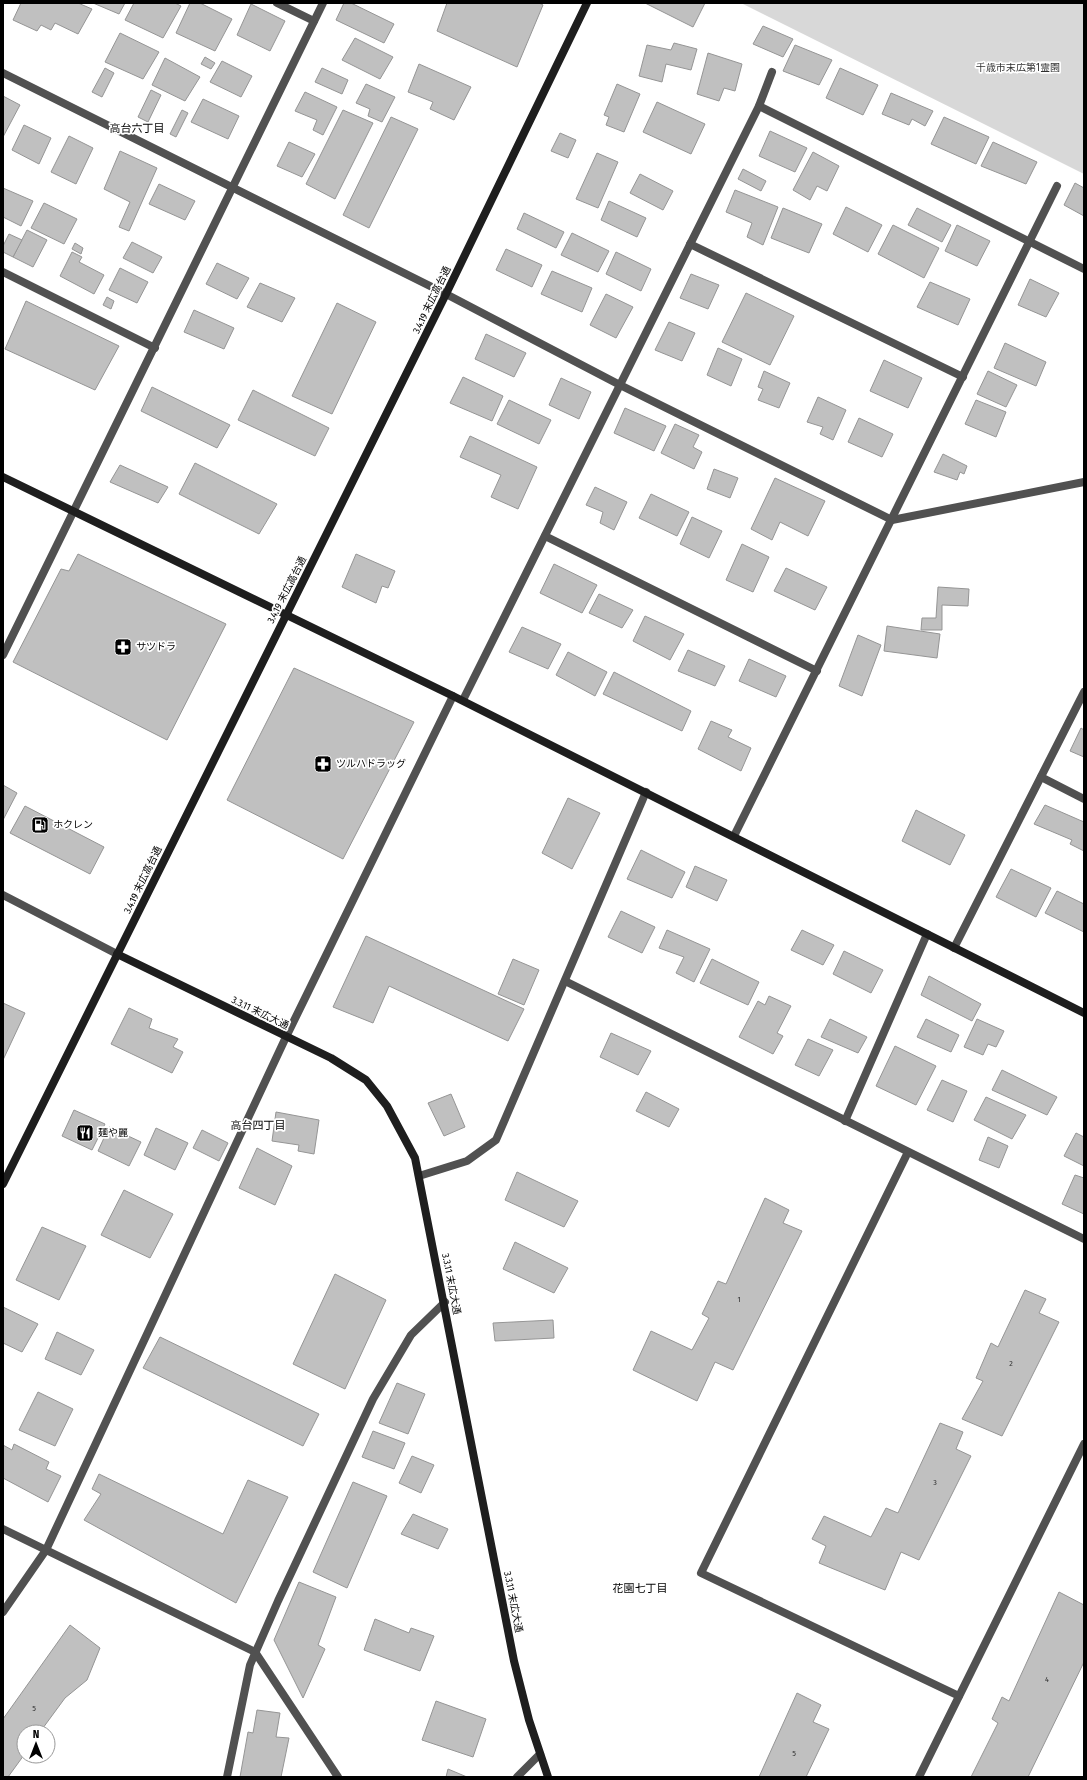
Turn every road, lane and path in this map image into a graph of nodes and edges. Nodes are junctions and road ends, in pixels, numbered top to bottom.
1 (278, 3) edge
2 (323, 3) edge
3 (588, 3) edge
4 (314, 21) junction
5 (772, 72) dead end
6 (3, 73) edge
7 (759, 106) junction
8 (1057, 186) dead end
9 (233, 188) junction
10 (1030, 242) junction
11 (690, 244) junction
12 (1084, 269) edge
13 (3, 272) edge
14 (446, 294) junction
15 (155, 348) junction
16 (963, 377) junction
17 (620, 385) junction
18 (3, 477) edge
19 (1084, 482) edge
20 (74, 512) junction
21 (892, 520) junction
22 (545, 536) junction
23 (286, 615) junction
24 (3, 655) edge
25 (817, 671) junction
26 (1084, 692) edge
27 (453, 696) junction
28 (463, 700) junction
29 (1041, 776) junction
30 (646, 792) junction
31 (1084, 799) edge
32 (734, 836) junction
33 (3, 895) edge
34 (927, 934) junction
35 (954, 948) junction
36 (117, 954) junction
37 (565, 981) junction
38 (1084, 1013) edge
39 (286, 1037) junction
40 (845, 1120) junction
41 (908, 1152) junction
42 (419, 1176) junction
43 (3, 1184) edge
44 (1084, 1239) edge
45 (444, 1302) junction
46 (1084, 1444) edge
47 (3, 1529) edge
48 (46, 1550) junction
49 (3, 1612) edge
50 (255, 1652) junction
51 (959, 1696) junction
52 (540, 1754) junction
53 (227, 1777) edge
54 (338, 1777) edge
55 (517, 1777) edge
56 (548, 1777) edge
57 (919, 1777) edge

1 - 4 street
2 - 4 street
3 - 14 street, 3.4.19 末広高台通
4 - 9 street
5 - 7 street
6 - 9 street
7 - 10 street
7 - 11 street
8 - 10 street
9 - 14 street
9 - 15 street
10 - 12 street
10 - 16 street
11 - 16 street
11 - 17 street
13 - 15 street
14 - 17 street
14 - 23 street, 3.4.19 末広高台通
15 - 20 street
16 - 21 street
17 - 21 street
17 - 22 street
18 - 20 street
19 - 21 street
20 - 23 street
20 - 24 street
21 - 25 street
22 - 25 street
22 - 28 street
23 - 27 street
23 - 36 street, 3.4.19 末広高台通
25 - 32 street
26 - 29 street
27 - 28 street
27 - 39 street
28 - 30 street
29 - 31 street
29 - 35 street
30 - 32 street
30 - 37 street
32 - 34 street
33 - 36 street
34 - 35 street
34 - 40 street
35 - 38 street
36 - 39 street, 3.3.11 末広大通
36 - 43 street, 3.4.19 末広高台通
37 - 40 street
37 - 42 street
39 - 42 street, 3.3.11 末広大通
39 - 48 street
40 - 41 street
41 - 44 street
41 - 51 street
42 - 45 street, 3.3.11 末広大通
45 - 50 street
45 - 52 street, 3.3.11 末広大通
46 - 51 street
47 - 48 street
48 - 49 street
48 - 50 street
50 - 53 street
50 - 54 street
51 - 57 street
52 - 55 street
52 - 56 street, 3.3.11 末広大通

